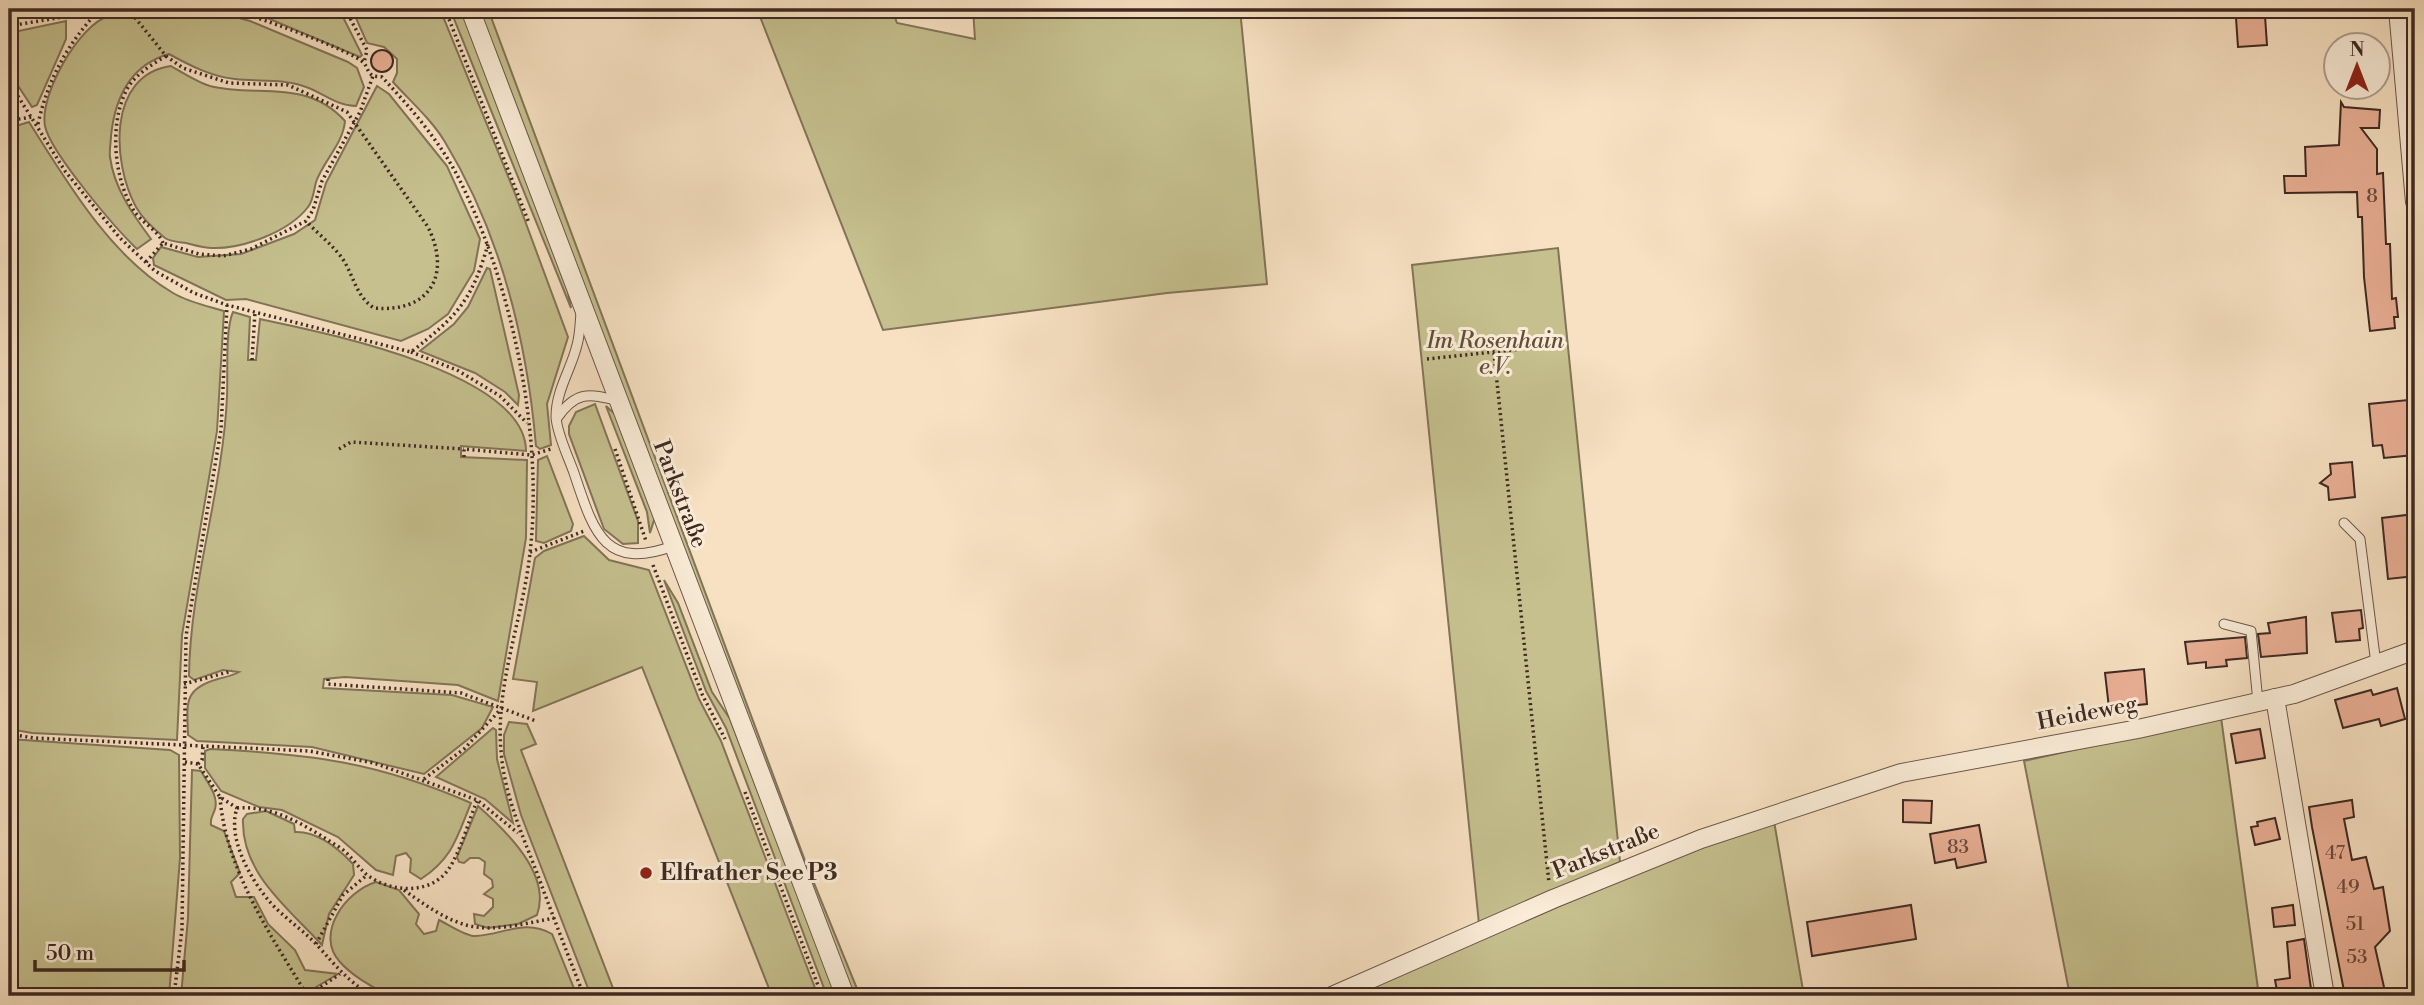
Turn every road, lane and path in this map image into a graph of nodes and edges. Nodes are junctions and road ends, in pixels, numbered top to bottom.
1 (111, 9) edge
2 (128, 9) edge
3 (228, 9) edge
4 (345, 9) edge
5 (445, 9) edge
6 (470, 9) edge
7 (2398, 9) edge
8 (98, 11) junction
9 (9, 26) edge
10 (2408, 36) edge
11 (166, 56) junction
12 (364, 63) junction
13 (373, 76) junction
14 (9, 82) edge
15 (32, 117) junction
16 (13, 120) dead end
17 (354, 124) junction
18 (38, 126) junction
19 (2415, 202) edge
20 (306, 221) junction
21 (531, 229) dead end
22 (488, 242) junction
23 (163, 243) junction
24 (146, 262) junction
25 (582, 304) junction
26 (227, 305) junction
27 (255, 312) junction
28 (1559, 345) dead end
29 (411, 352) junction
30 (1494, 353) junction
31 (1427, 359) dead end
32 (252, 360) dead end
33 (619, 401) junction
34 (556, 420) junction
35 (527, 423) junction
36 (564, 444) junction
37 (614, 447) dead end
38 (339, 449) dead end
39 (464, 449) junction
40 (531, 455) junction
41 (464, 457) dead end
42 (2344, 523) dead end
43 (593, 527) junction
44 (673, 546) junction
45 (530, 552) junction
46 (650, 555) junction
47 (2224, 624) dead end
48 (2413, 651) edge
49 (2376, 664) junction
50 (232, 671) dead end
51 (2415, 676) edge
52 (328, 679) dead end
53 (184, 684) junction
54 (2267, 700) junction
55 (502, 709) junction
56 (536, 721) dead end
57 (9, 734) edge
58 (184, 746) junction
59 (203, 747) junction
60 (730, 750) dead end
61 (185, 762) junction
62 (198, 764) junction
63 (1907, 771) joint
64 (424, 779) junction
65 (744, 789) dead end
66 (220, 797) junction
67 (477, 800) junction
68 (237, 808) junction
69 (520, 834) junction
70 (367, 875) junction
71 (404, 890) junction
72 (1553, 900) junction
73 (554, 918) junction
74 (316, 944) junction
75 (340, 974) junction
76 (173, 996) edge
77 (307, 996) edge
78 (371, 996) edge
79 (584, 996) edge
80 (822, 996) edge
81 (845, 996) edge
82 (1332, 996) edge
83 (2325, 996) edge

1 - 8 path
2 - 11 path
3 - 12 path
4 - 12 path
5 - 21 path
6 - 25 street, Parkstraße
7 - 10 street
8 - 9 path
8 - 18 path
10 - 19 street
11 - 17 path
11 - 23 path
12 - 13 path
13 - 17 path
13 - 22 path
14 - 15 path
15 - 16 path
15 - 18 path
17 - 20 path
17 - 20 path
18 - 24 path
20 - 23 path
22 - 29 path
22 - 35 path
23 - 24 path
24 - 26 path
25 - 33 street, Parkstraße
25 - 34 lane
26 - 27 path
26 - 53 path
27 - 29 path
27 - 32 path
28 - 30 path
29 - 35 path
30 - 31 path
30 - 72 path
33 - 34 lane
33 - 44 street, Parkstraße
34 - 36 lane
35 - 40 path
36 - 40 path
36 - 43 lane
37 - 46 path
38 - 39 path
39 - 40 path
39 - 41 path
40 - 45 path
42 - 49 lane
43 - 45 path
43 - 46 lane
44 - 46 lane
44 - 81 street, Parkstraße
45 - 55 path
46 - 60 path
47 - 54 lane
48 - 49 street, Heideweg
48 - 51 lane
49 - 54 street, Heideweg
50 - 53 path
52 - 55 path
53 - 58 path
54 - 63 street, Heideweg
54 - 83 street
55 - 56 path
55 - 64 path
55 - 69 path
57 - 58 path
58 - 59 path
58 - 61 path
59 - 62 path
59 - 64 path
61 - 62 path
61 - 76 path
62 - 66 path
63 - 72 street, Parkstraße
64 - 67 path
65 - 80 path
66 - 68 path
66 - 77 path
67 - 69 path
67 - 71 path
68 - 70 path
68 - 74 path
69 - 73 path
70 - 71 path
70 - 74 path
71 - 73 path
72 - 82 street, Parkstraße
73 - 79 path
74 - 75 path
75 - 77 path
75 - 78 path

